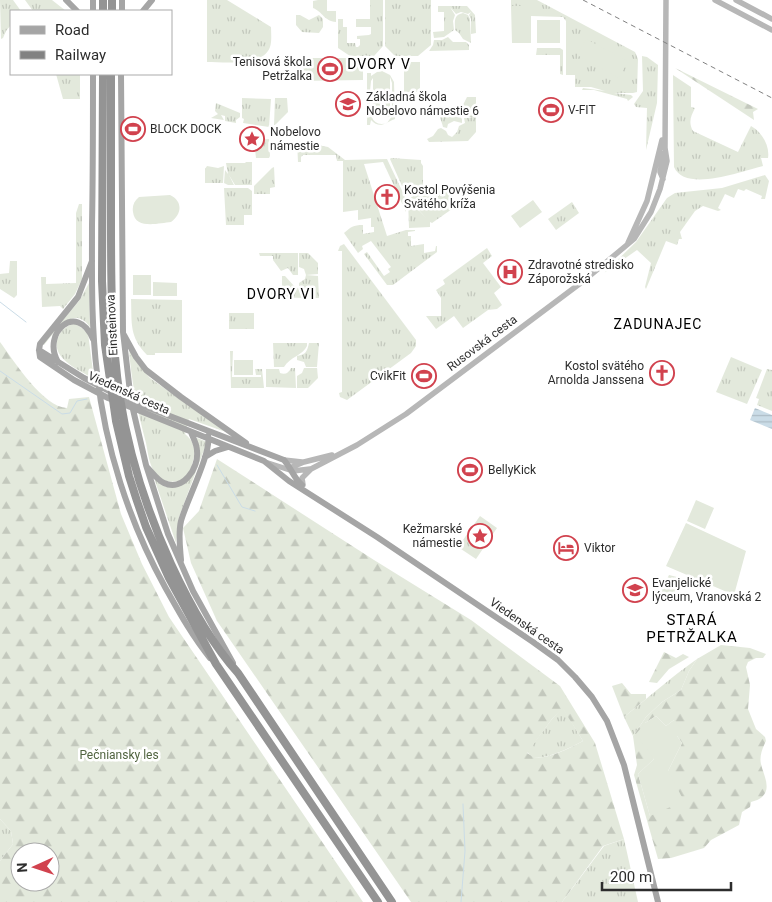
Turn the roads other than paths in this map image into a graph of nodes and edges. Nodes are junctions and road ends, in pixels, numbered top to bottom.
1 (66, 0) edge
2 (152, 0) edge
3 (666, 0) edge
4 (715, 0) edge
5 (736, 0) edge
6 (76, 10) edge
7 (144, 10) edge
8 (772, 19) edge
9 (772, 30) edge
10 (93, 75) edge
11 (103, 75) edge
12 (111, 75) edge
13 (122, 75) edge
14 (665, 128) junction
15 (663, 179) junction
16 (652, 188) junction
17 (628, 243) junction
18 (92, 261) junction
19 (123, 332) junction
20 (53, 338) junction
21 (94, 342) junction
22 (39, 350) junction
23 (59, 363) junction
24 (75, 377) junction
25 (161, 417) junction
26 (204, 430) junction
27 (190, 432) junction
28 (209, 440) junction
29 (228, 447) junction
30 (253, 449) junction
31 (343, 452) junction
32 (204, 458) junction
33 (284, 460) junction
34 (264, 461) junction
35 (304, 462) junction
36 (146, 465) junction
37 (290, 469) junction
38 (311, 469) junction
39 (300, 486) junction
40 (182, 566) junction
41 (216, 664) junction
42 (238, 674) junction
43 (378, 902) edge
44 (394, 902) edge
45 (658, 902) edge

1 - 6 main road
2 - 7 main road
3 - 14 street, Rusovská cesta
4 - 9 street
5 - 8 street
10 - 18 main road, Einsteinova
11 - 41 highway
12 - 42 highway
13 - 19 main road, Einsteinova
14 - 15 street, Rusovská cesta
14 - 16 street, Rusovská cesta
15 - 16 street
15 - 17 street, Rusovská cesta
16 - 17 street, Rusovská cesta
17 - 31 street, Rusovská cesta
18 - 21 main road, Einsteinova
18 - 22 main road
19 - 30 main road
19 - 36 main road, Einsteinova
20 - 21 main road
20 - 22 main road
20 - 23 main road
21 - 41 main road, Einsteinova
22 - 23 main road, Viedenská cesta
22 - 24 main road, Viedenská cesta
23 - 24 main road, Viedenská cesta
24 - 25 main road, Viedenská cesta
25 - 26 main road, Viedenská cesta
25 - 27 main road, Viedenská cesta
26 - 28 main road
26 - 30 main road, Viedenská cesta
27 - 28 main road, Viedenská cesta
27 - 36 main road
28 - 29 main road, Viedenská cesta
28 - 32 main road
29 - 32 main road
29 - 34 main road, Viedenská cesta
30 - 33 main road, Viedenská cesta
31 - 35 street, Rusovská cesta
31 - 38 street, Rusovská cesta
32 - 40 main road
33 - 35 street, Rusovská cesta
33 - 37 main road, Viedenská cesta
34 - 37 street, Rusovská cesta
34 - 39 main road, Viedenská cesta
35 - 37 street, Rusovská cesta
36 - 40 main road, Einsteinova
37 - 38 street, Rusovská cesta
37 - 39 main road, Viedenská cesta
38 - 39 street
39 - 45 main road, Viedenská cesta
40 - 42 main road, Einsteinova
41 - 43 highway
42 - 44 highway

